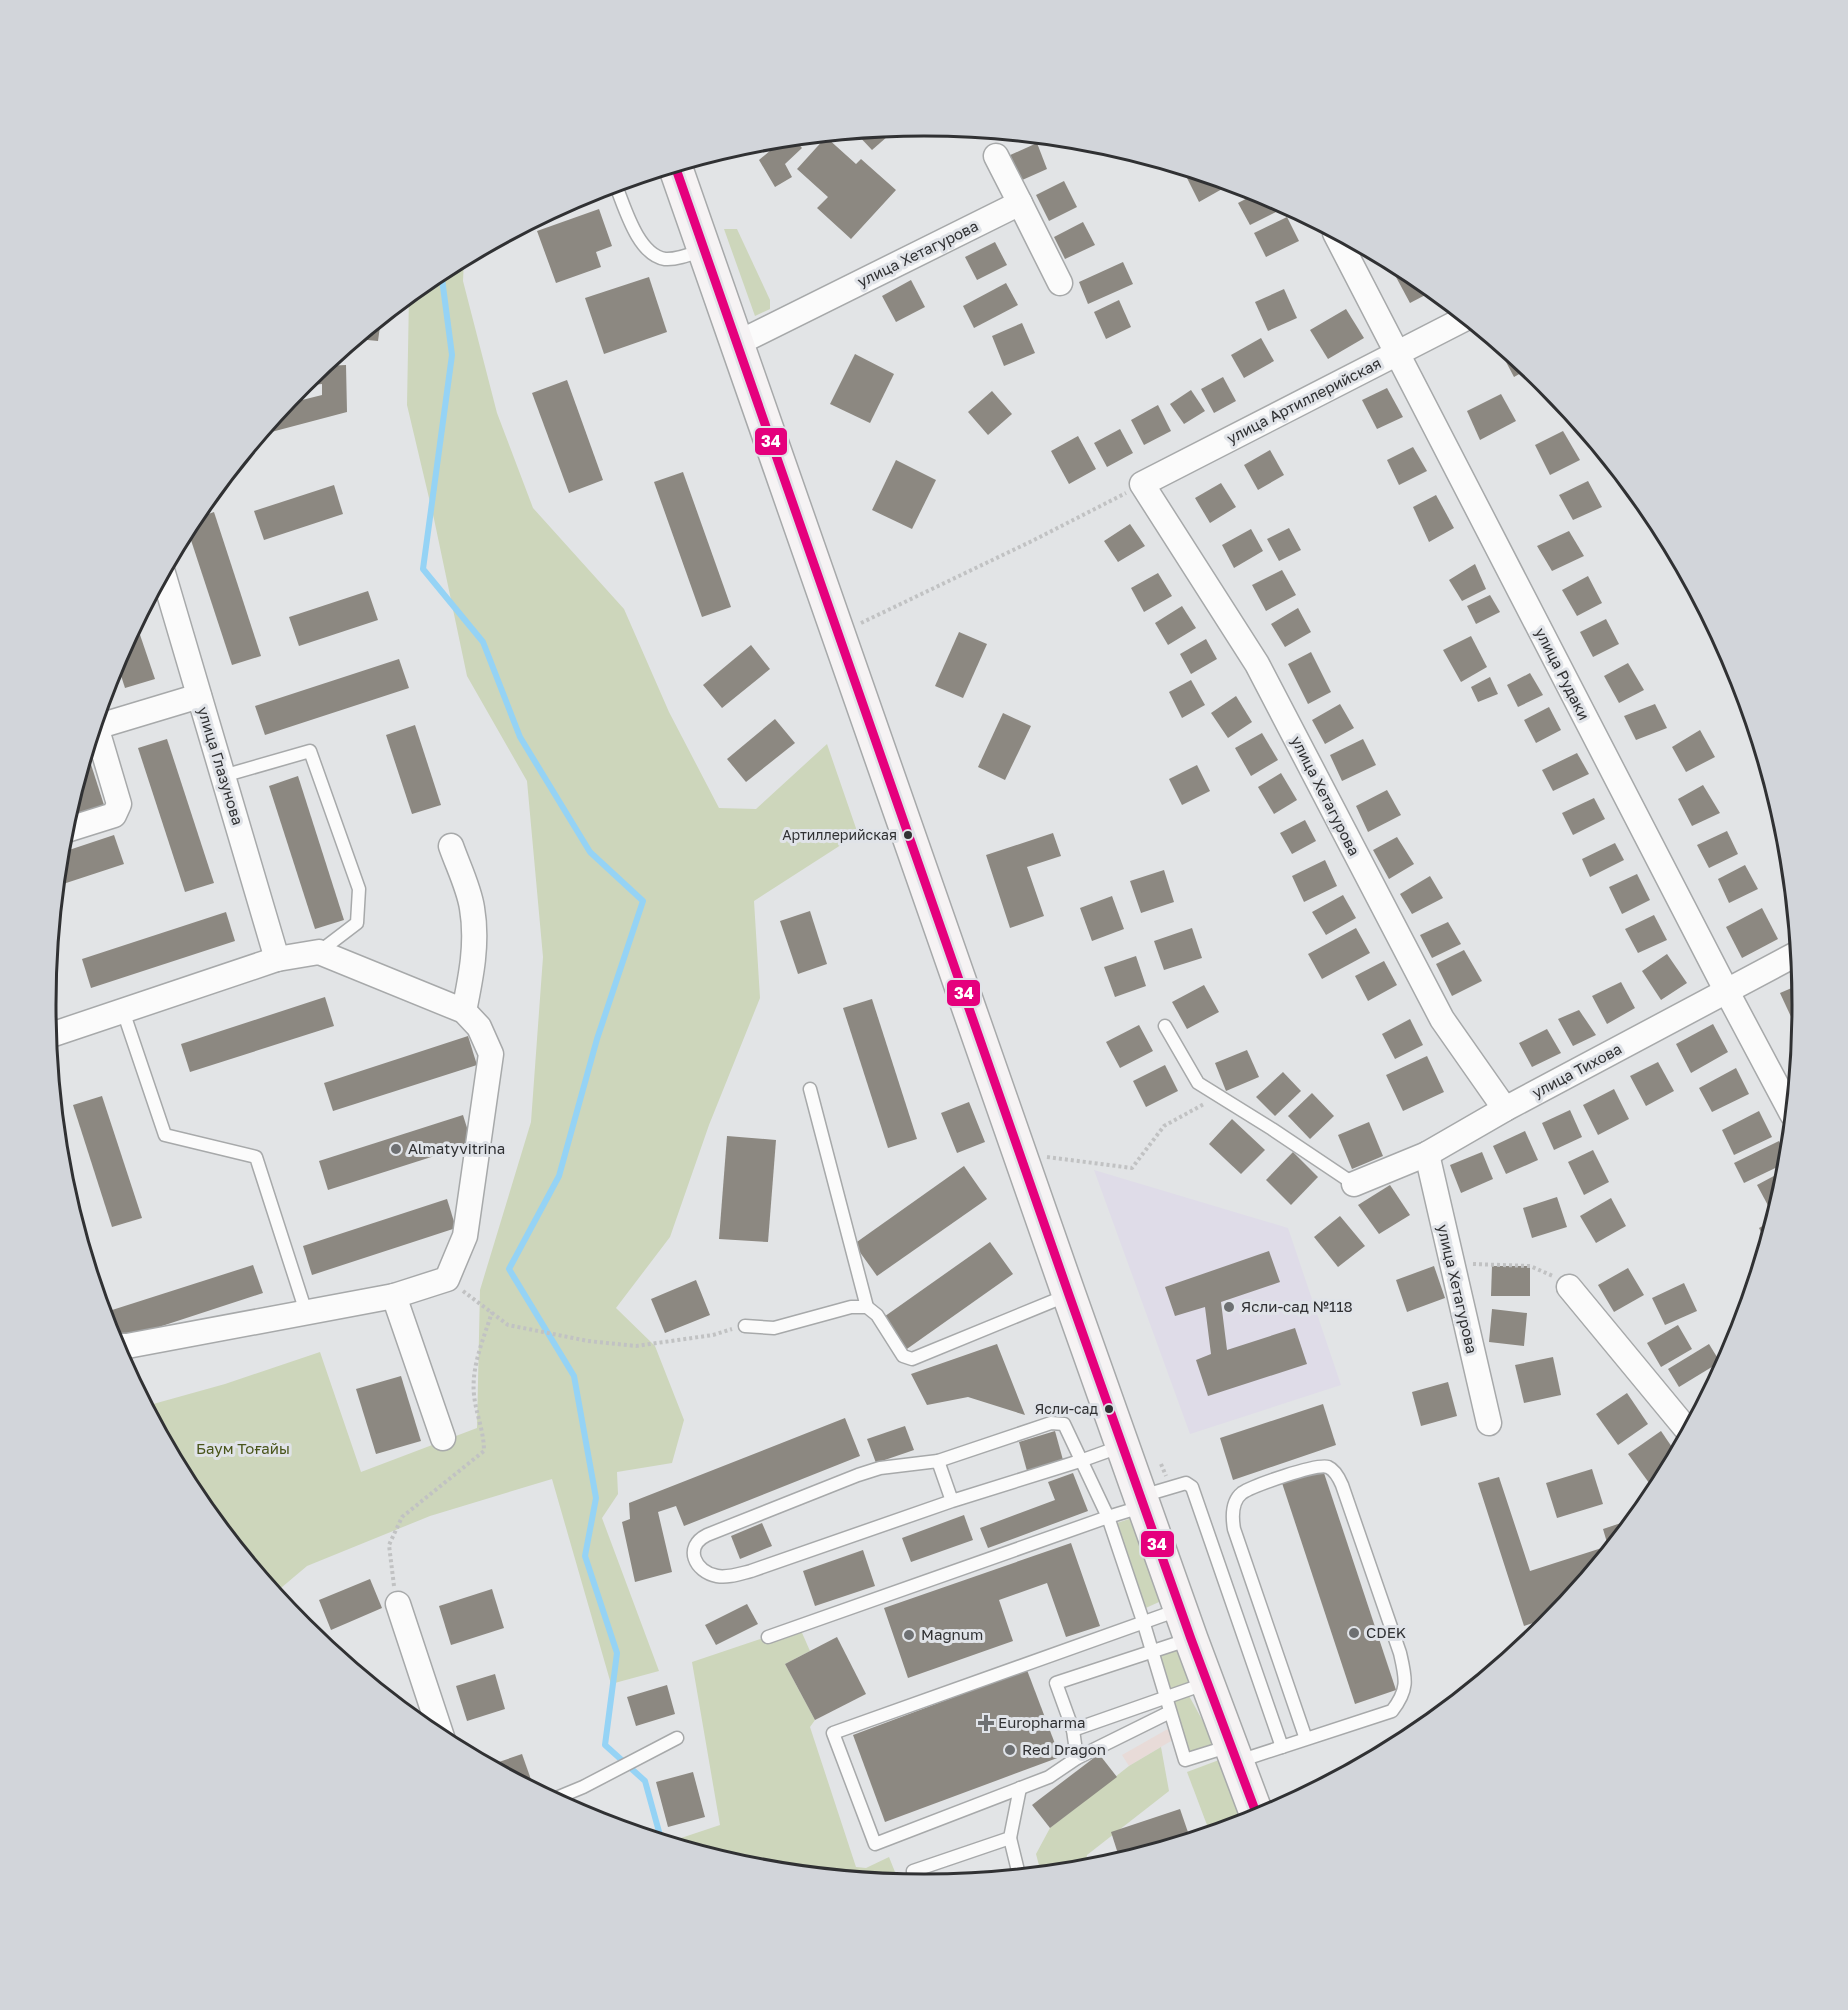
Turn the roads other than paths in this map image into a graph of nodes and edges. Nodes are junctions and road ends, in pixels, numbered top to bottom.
1 (996, 156) dead end
2 (677, 173) edge
3 (619, 193) edge
4 (1020, 203) junction
5 (1341, 244) edge
6 (703, 250) junction
7 (1060, 283) dead end
8 (1460, 321) edge
9 (736, 344) junction
10 (1397, 354) junction
11 (1142, 484) joint
12 (166, 583) edge
13 (199, 696) junction
14 (103, 723) edge
15 (99, 735) edge
16 (223, 776) junction
17 (74, 828) edge
18 (451, 846) dead end
19 (319, 952) junction
20 (1791, 957) edge
21 (277, 959) junction
22 (1726, 990) junction
23 (123, 1011) junction
24 (464, 1011) junction
25 (1165, 1026) dead end
26 (56, 1033) edge
27 (810, 1089) dead end
28 (1787, 1104) edge
29 (1505, 1109) junction
30 (1427, 1154) junction
31 (1354, 1184) joint
32 (1569, 1287) road end
33 (1069, 1294) junction
34 (394, 1296) junction
35 (867, 1307) junction
36 (306, 1312) junction
37 (745, 1326) road end
38 (126, 1346) edge
39 (1490, 1423) dead end
40 (1683, 1425) edge
41 (443, 1438) dead end
42 (1123, 1445) junction
43 (1083, 1460) junction
44 (938, 1461) junction
45 (952, 1501) junction
46 (1143, 1501) junction
47 (1108, 1517) junction
48 (398, 1604) dead end
49 (1143, 1621) junction
50 (1186, 1624) junction
51 (768, 1637) dead end
52 (1152, 1653) junction
53 (1208, 1683) junction
54 (1166, 1697) junction
55 (1170, 1712) junction
56 (438, 1725) edge
57 (1073, 1730) junction
58 (677, 1738) dead end
59 (1306, 1739) junction
60 (1282, 1747) junction
61 (1235, 1753) junction
62 (1077, 1758) junction
63 (1020, 1788) junction
64 (564, 1794) edge
65 (1254, 1808) edge
66 (1010, 1838) junction
67 (1017, 1868) edge
68 (913, 1871) dead end

1 - 4 street
2 - 6 main road
3 - 6 lane
4 - 7 street
4 - 9 street, улица Хетагурова
5 - 10 street, улица Рудаки
6 - 9 main road
8 - 10 street, улица Артиллерийская
9 - 33 main road
10 - 11 street, улица Артиллерийская
10 - 22 street, улица Рудаки
11 - 29 street, улица Хетагурова
12 - 13 street, улица Глазунова
13 - 14 street
13 - 16 street, улица Глазунова
15 - 17 street
16 - 19 lane
16 - 21 street, улица Глазунова
18 - 24 street
19 - 21 street
19 - 24 street
20 - 22 street, улица Тихова
21 - 23 street
22 - 28 street, улица Рудаки
22 - 29 street, улица Тихова
23 - 26 street
23 - 36 lane
24 - 34 street
25 - 31 lane
27 - 35 lane
29 - 30 street, улица Тихова
30 - 31 street, улица Тихова
30 - 39 street, улица Хетагурова
32 - 40 street
33 - 35 lane
33 - 42 main road
34 - 36 street
34 - 41 street
35 - 37 lane
36 - 38 street
42 - 43 lane
42 - 46 main road
43 - 44 lane
43 - 45 lane
43 - 47 lane
44 - 45 lane
44 - 45 lane
46 - 47 lane
46 - 50 main road
46 - 60 lane
47 - 49 lane
47 - 51 lane
48 - 56 street
49 - 50 lane
49 - 52 lane
49 - 63 lane
50 - 52 lane
50 - 53 main road
52 - 54 lane
52 - 57 lane
53 - 54 lane
53 - 61 main road
54 - 55 lane
54 - 57 lane
55 - 61 lane
55 - 62 lane
57 - 62 lane
58 - 64 lane
59 - 59 lane
59 - 60 lane
60 - 61 lane
61 - 65 main road
62 - 63 lane
63 - 66 lane
66 - 67 lane
66 - 68 lane

